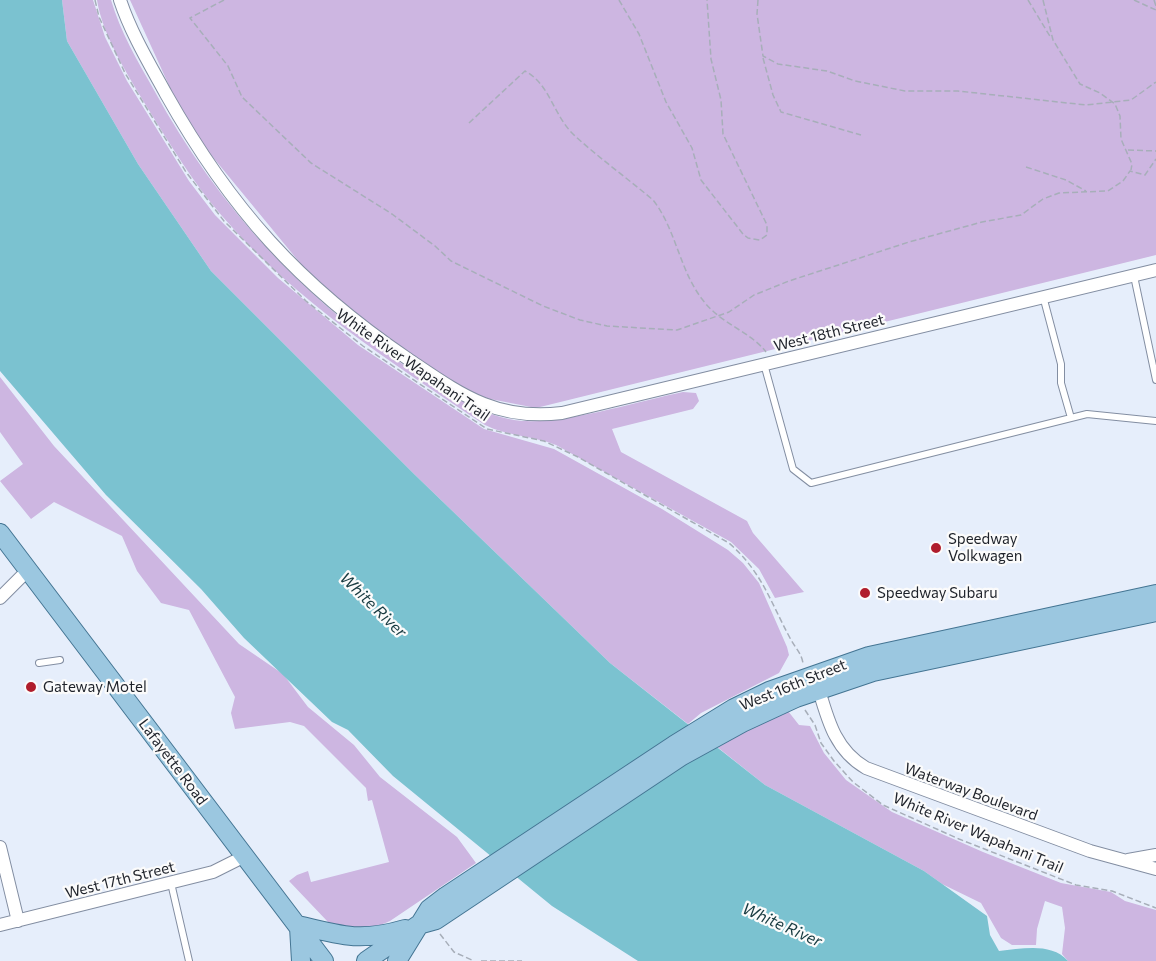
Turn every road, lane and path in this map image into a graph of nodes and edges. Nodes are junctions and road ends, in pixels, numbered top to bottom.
1 (95, 0) edge
2 (120, 0) edge
3 (224, 0) edge
4 (619, 0) edge
5 (707, 0) edge
6 (758, 0) edge
7 (1028, 0) edge
8 (1043, 0) edge
9 (1134, 0) edge
10 (1154, 0) edge
11 (1156, 6) edge
12 (1156, 10) edge
13 (1053, 40) junction
14 (763, 56) junction
15 (1156, 82) edge
16 (1115, 104) junction
17 (469, 123) dead end
18 (861, 135) dead end
19 (1127, 150) junction
20 (1156, 151) edge
21 (1156, 159) edge
22 (1026, 167) dead end
23 (1130, 171) junction
24 (1086, 191) junction
25 (1156, 270) edge
26 (1134, 275) junction
27 (1043, 296) junction
28 (716, 316) junction
29 (769, 363) junction
30 (1156, 380) edge
31 (1071, 418) junction
32 (1156, 421) edge
33 (0, 533) edge
34 (28, 570) junction
35 (1156, 594) edge
36 (0, 598) edge
37 (1156, 612) edge
38 (60, 660) dead end
39 (39, 663) dead end
40 (803, 668) dead end
41 (819, 690) junction
42 (801, 709) dead end
43 (738, 715) junction
44 (0, 847) edge
45 (1156, 855) edge
46 (245, 856) junction
47 (1126, 861) junction
48 (1156, 869) edge
49 (171, 883) junction
50 (1156, 908) edge
51 (18, 921) junction
52 (0, 925) edge
53 (298, 925) junction
54 (418, 925) junction
55 (440, 933) dead end
56 (189, 961) edge
57 (301, 961) edge
58 (324, 961) edge
59 (366, 961) edge
60 (397, 961) edge
61 (474, 961) edge
62 (481, 961) edge
63 (522, 961) edge

1 - 40 path, White River Wapahani Trail
2 - 29 street, West 18th Street
3 - 28 path
4 - 5 path
6 - 14 path
7 - 13 path
8 - 13 path
9 - 12 path
10 - 11 path
13 - 16 path
14 - 16 path
14 - 18 path
15 - 16 path
16 - 19 path
17 - 28 path
19 - 20 path
19 - 23 path
21 - 23 path
22 - 24 path
23 - 24 path
24 - 28 path
25 - 26 street, West 18th Street
26 - 27 street, West 18th Street
26 - 30 lane
27 - 29 street, West 18th Street
27 - 31 lane
28 - 29 path
29 - 31 lane
31 - 32 lane
33 - 34 main road, Lafayette Road
34 - 36 street
34 - 46 main road, Lafayette Road
35 - 43 main road, West 16th Street
37 - 41 main road, West 16th Street
38 - 39 lane
41 - 43 main road, West 16th Street
41 - 47 street, Waterway Boulevard
42 - 50 path, White River Wapahani Trail
43 - 54 main road, West 16th Street
44 - 51 street
45 - 47 street
46 - 49 street, West 17th Street
46 - 53 main road, Lafayette Road
47 - 48 street, Waterway Boulevard
49 - 51 street, West 17th Street
49 - 56 lane
51 - 52 street, West 17th Street
53 - 54 main road
53 - 57 main road
53 - 58 main road, Lafayette Road
54 - 59 main road, West 16th Street
54 - 60 main road
55 - 61 path
62 - 63 path

